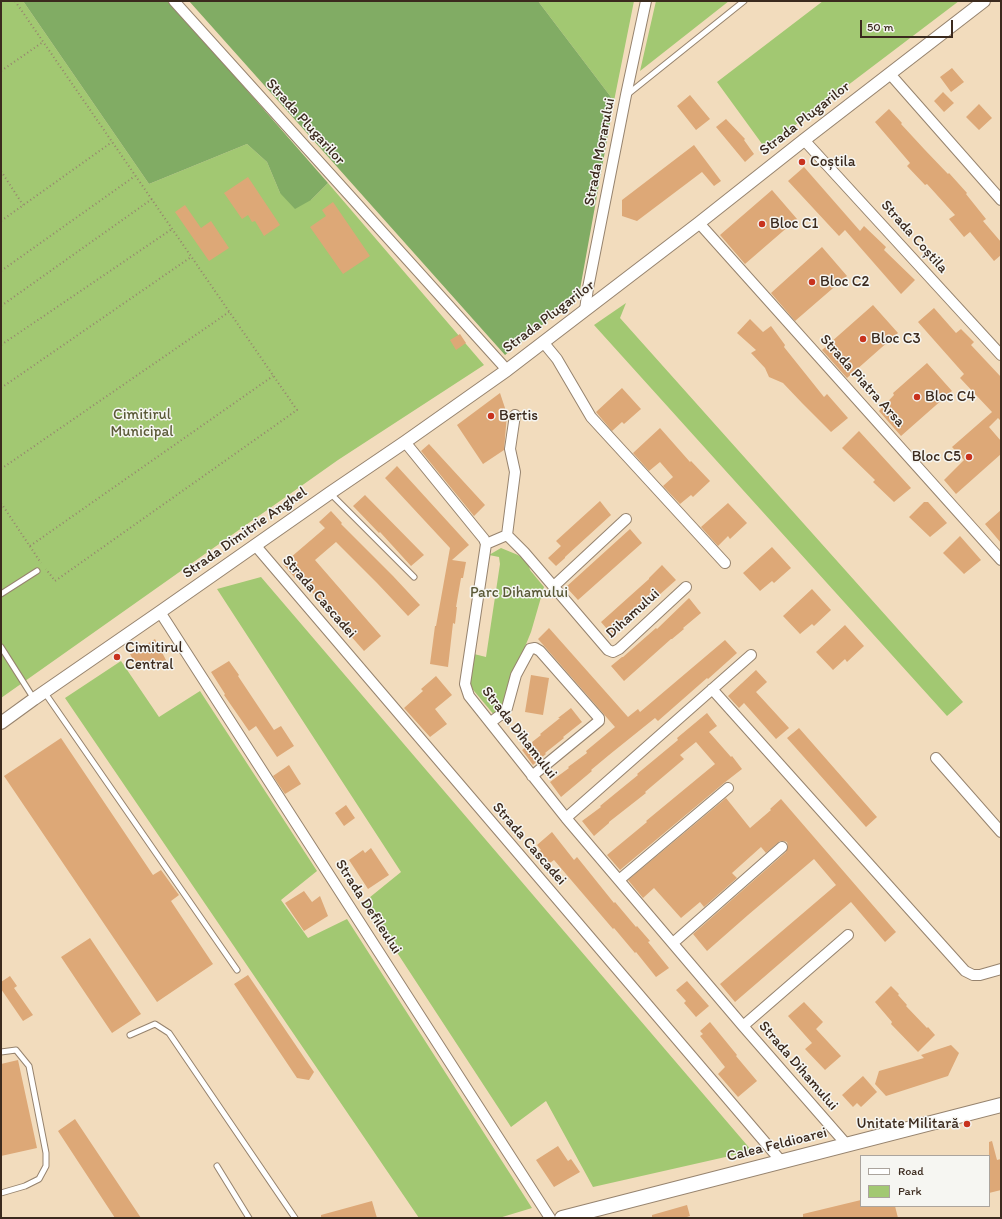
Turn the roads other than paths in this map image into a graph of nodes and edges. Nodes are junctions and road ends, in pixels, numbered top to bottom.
1 (174, 1) edge
2 (646, 1) edge
3 (744, 1) edge
4 (984, 1) edge
5 (890, 74) junction
6 (626, 96) junction
7 (804, 140) junction
8 (1001, 200) edge
9 (699, 223) junction
10 (585, 310) junction
11 (543, 342) junction
12 (1001, 355) edge
13 (507, 370) junction
14 (515, 415) dead end
15 (405, 442) junction
16 (330, 493) junction
17 (626, 519) dead end
18 (507, 536) junction
19 (486, 544) junction
20 (255, 545) junction
21 (1001, 560) edge
22 (725, 563) dead end
23 (37, 571) dead end
24 (414, 577) dead end
25 (554, 586) junction
26 (686, 587) dead end
27 (1, 594) edge
28 (160, 612) junction
29 (1, 646) edge
30 (751, 655) dead end
31 (712, 688) junction
32 (39, 695) junction
33 (490, 722) junction
34 (1, 723) edge
35 (936, 758) dead end
36 (532, 776) junction
37 (728, 788) dead end
38 (566, 818) junction
39 (1001, 832) edge
40 (782, 847) dead end
41 (619, 880) junction
42 (848, 935) dead end
43 (673, 943) junction
44 (1001, 969) edge
45 (237, 970) dead end
46 (743, 1026) junction
47 (130, 1035) dead end
48 (1, 1052) edge
49 (1001, 1105) edge
50 (847, 1145) junction
51 (781, 1161) junction
52 (217, 1166) dead end
53 (1, 1193) edge
54 (249, 1218) edge
55 (295, 1218) edge
56 (550, 1218) edge
57 (562, 1218) edge

1 - 13 street, Strada Plugarilor
2 - 6 street, Strada Morarului
3 - 6 lane
4 - 5 street, Strada Plugarilor
5 - 7 street, Strada Plugarilor
5 - 8 street
6 - 10 street, Strada Morarului
7 - 9 street, Strada Plugarilor
7 - 12 street, Strada Coștila
9 - 10 street, Strada Plugarilor
9 - 21 street, Strada Piatra Arsa
10 - 11 street, Strada Plugarilor
11 - 13 street, Strada Plugarilor
11 - 22 street
13 - 15 street, Strada Dimitrie Anghel
14 - 18 street
15 - 16 street, Strada Dimitrie Anghel
15 - 19 street
16 - 20 street, Strada Dimitrie Anghel
16 - 24 lane
17 - 25 street
18 - 19 street
18 - 25 street, Dihamului
19 - 33 street, Strada Dihamului
20 - 28 street, Strada Dimitrie Anghel
20 - 51 street, Strada Cascadei
23 - 27 lane
25 - 26 street, Dihamului
28 - 32 street, Strada Dimitrie Anghel
28 - 56 street, Strada Defileului
29 - 32 lane
30 - 31 street
31 - 38 street
31 - 44 street
32 - 34 street, Strada Dimitrie Anghel
32 - 45 lane
33 - 36 street, Strada Dihamului
33 - 36 street
35 - 39 street
36 - 38 street, Strada Dihamului
37 - 41 street
38 - 41 street, Strada Dihamului
40 - 43 street
41 - 43 street, Strada Dihamului
42 - 46 street, Strada Dihamului
43 - 46 street, Strada Dihamului
46 - 50 street, Strada Dihamului
47 - 55 lane
48 - 53 lane
49 - 50 main road, Calea Feldioarei
50 - 51 main road, Calea Feldioarei
51 - 57 main road, Calea Feldioarei
52 - 54 lane

